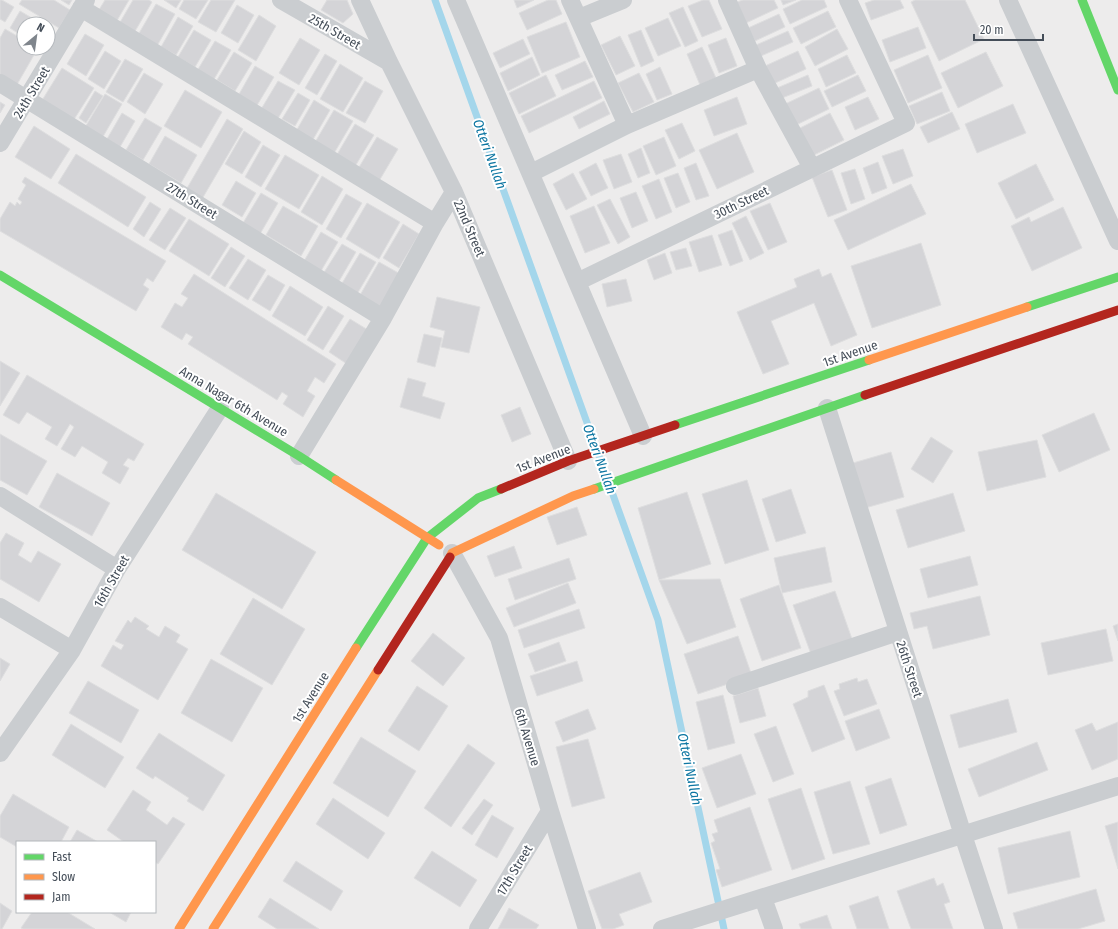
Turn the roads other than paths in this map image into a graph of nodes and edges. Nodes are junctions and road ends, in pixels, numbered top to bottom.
1 (281, 0) edge
2 (360, 0) edge
3 (456, 0) edge
4 (570, 0) edge
5 (623, 0) edge
6 (727, 0) edge
7 (848, 0) edge
8 (1008, 0) edge
9 (1082, 0) edge
10 (84, 4) edge
11 (579, 18) junction
12 (389, 62) junction
13 (758, 69) junction
14 (0, 83) edge
15 (1118, 90) edge
16 (27, 99) junction
17 (627, 125) junction
18 (0, 143) edge
19 (812, 168) junction
20 (531, 173) junction
21 (454, 192) junction
22 (435, 223) junction
23 (1118, 242) edge
24 (0, 275) edge
25 (1118, 277) edge
26 (577, 282) junction
27 (1118, 310) edge
28 (383, 318) junction
29 (220, 408) junction
30 (827, 408) junction
31 (643, 436) junction
32 (299, 456) junction
33 (568, 462) junction
34 (0, 496) edge
35 (427, 538) junction
36 (452, 553) junction
37 (117, 568) junction
38 (0, 607) edge
39 (898, 632) junction
40 (72, 650) junction
41 (735, 686) dead end
42 (0, 753) edge
43 (1118, 786) edge
44 (550, 811) junction
45 (963, 835) junction
46 (763, 898) junction
47 (179, 929) edge
48 (213, 929) edge
49 (478, 929) edge
50 (587, 929) edge
51 (662, 929) edge
52 (774, 929) edge
53 (994, 929) edge

1 - 12 street, 25th Street
2 - 12 street, 22nd Street
3 - 20 street
4 - 11 street
5 - 11 street
6 - 13 street
7 - 19 street, 30th Street
8 - 23 street
9 - 15 street
10 - 16 street, 24th Street
10 - 22 street
11 - 17 street
12 - 21 street, 22nd Street
13 - 17 street
13 - 19 street
14 - 16 street, 27th Street
16 - 18 street, 24th Street
16 - 28 street, 27th Street
17 - 20 street
19 - 26 street, 30th Street
20 - 26 street
21 - 22 street
21 - 33 street, 22nd Street
22 - 28 street
24 - 29 street, Anna Nagar 6th Avenue
25 - 31 street, 1st Avenue
26 - 31 street
27 - 30 street
28 - 32 street
29 - 32 street, Anna Nagar 6th Avenue
29 - 37 street, 16th Street
30 - 36 street
30 - 39 street, 26th Street
31 - 33 street, 1st Avenue
32 - 35 street, Anna Nagar 6th Avenue
33 - 35 street, 1st Avenue
34 - 37 street
35 - 36 street, Anna Nagar 6th Avenue
35 - 47 street, 1st Avenue
36 - 44 street, 6th Avenue
36 - 48 street
37 - 40 street, 16th Street
38 - 40 street
39 - 41 street
39 - 45 street, 26th Street
40 - 42 street, 16th Street
43 - 45 street
44 - 49 street, 17th Street
44 - 50 street, 6th Avenue
45 - 46 street
45 - 53 street, 26th Street
46 - 51 street
46 - 52 street

